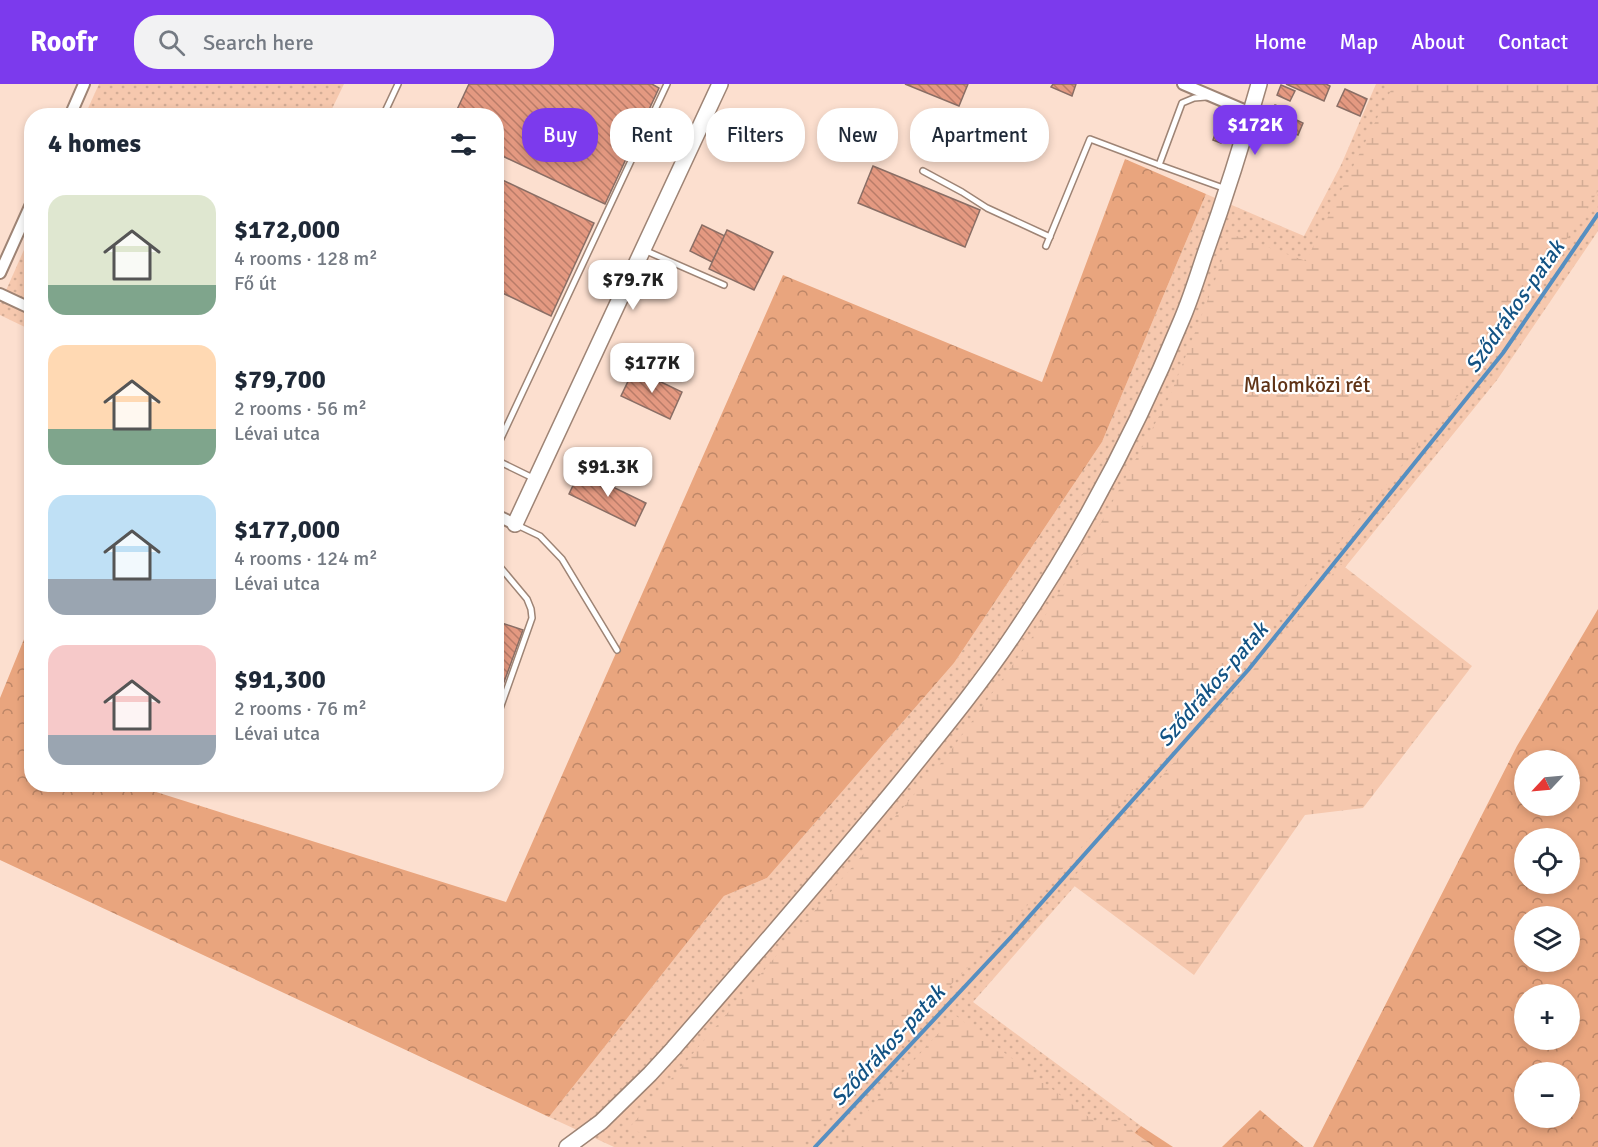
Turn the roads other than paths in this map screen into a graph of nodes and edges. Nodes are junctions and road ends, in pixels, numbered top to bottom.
1 (84, 84) edge
2 (398, 84) edge
3 (667, 84) edge
4 (719, 84) edge
5 (1183, 84) edge
6 (1259, 84) edge
7 (1211, 96) junction
8 (74, 108) edge
9 (387, 108) edge
10 (1251, 113) junction
11 (1159, 165) junction
12 (923, 171) dead end
13 (1228, 190) junction
14 (24, 220) edge
15 (1050, 237) junction
16 (1046, 246) dead end
17 (643, 250) junction
18 (0, 273) edge
19 (724, 285) dead end
20 (0, 294) edge
21 (24, 305) edge
22 (504, 432) edge
23 (504, 464) edge
24 (536, 480) junction
25 (504, 519) edge
26 (515, 524) junction
27 (504, 572) edge
28 (617, 650) dead end
29 (504, 697) edge
30 (567, 1147) edge

1 - 8 street
2 - 9 lane
3 - 22 lane
4 - 17 main road
5 - 7 street
6 - 10 main road
7 - 10 street
7 - 11 lane
10 - 13 main road
11 - 13 lane
11 - 15 lane
12 - 15 lane
13 - 30 main road
14 - 18 street
15 - 16 lane
17 - 19 lane
17 - 24 main road
20 - 21 street
23 - 24 lane
24 - 26 main road
25 - 26 street
26 - 28 lane
27 - 29 lane

